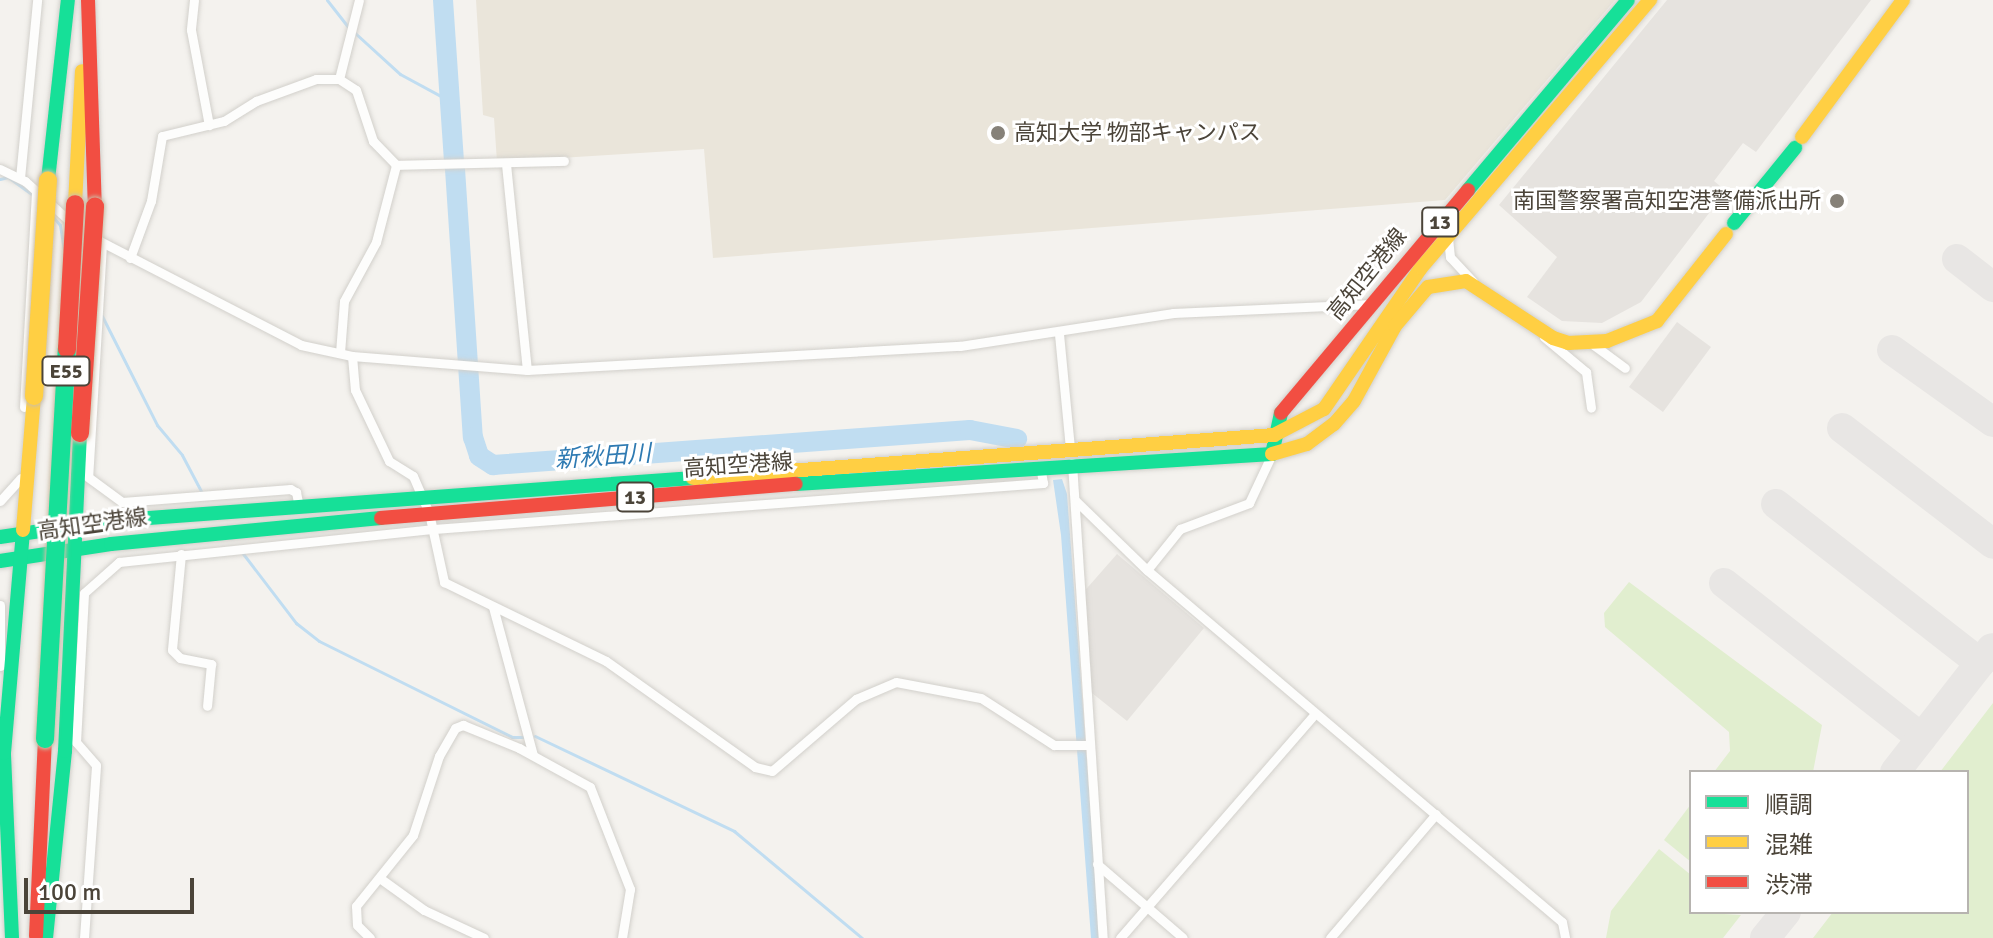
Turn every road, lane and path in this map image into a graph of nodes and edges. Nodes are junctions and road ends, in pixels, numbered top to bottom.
1 (37, 0) edge
2 (68, 0) edge
3 (87, 0) edge
4 (194, 0) edge
5 (359, 0) edge
6 (1628, 0) edge
7 (1650, 0) edge
8 (1903, 0) edge
9 (339, 79) junction
10 (209, 125) junction
11 (564, 161) dead end
12 (506, 164) junction
13 (396, 165) junction
14 (0, 169) edge
15 (20, 178) junction
16 (42, 186) junction
17 (1448, 235) junction
18 (102, 244) junction
19 (130, 258) junction
20 (1475, 285) junction
21 (1375, 303) junction
22 (1537, 330) junction
23 (1059, 334) junction
24 (1591, 343) junction
25 (340, 353) junction
26 (352, 356) junction
27 (1625, 368) dead end
28 (527, 370) junction
29 (1591, 408) dead end
30 (1273, 445) junction
31 (1071, 456) junction
32 (0, 501) edge
33 (1076, 501) junction
34 (299, 507) junction
35 (427, 513) junction
36 (76, 525) junction
37 (22, 533) junction
38 (0, 537) edge
39 (75, 549) junction
40 (181, 554) junction
41 (21, 558) junction
42 (0, 561) edge
43 (1147, 570) junction
44 (8, 604) edge
45 (493, 607) junction
46 (0, 666) edge
47 (207, 706) dead end
48 (1314, 715) junction
49 (1088, 745) junction
50 (533, 755) junction
51 (1436, 814) junction
52 (1097, 864) junction
53 (381, 879) junction
54 (1148, 908) junction
55 (12, 938) edge
56 (36, 938) edge
57 (46, 938) edge
58 (84, 938) edge
59 (370, 938) edge
60 (484, 938) edge
61 (622, 938) edge
62 (1103, 938) edge
63 (1120, 938) edge
64 (1183, 938) edge
65 (1330, 938) edge
66 (1565, 938) edge

1 - 15 street
2 - 16 main road
3 - 36 main road, bridge
3 - 56 main road, E55, bridge
4 - 10 street
5 - 9 street
6 - 21 main road, 高知空港線 / 13
7 - 17 main road
8 - 24 main road
9 - 10 street
9 - 13 street
10 - 19 street
11 - 12 street
12 - 13 street
12 - 28 street
13 - 25 street
14 - 15 street
15 - 16 street
16 - 18 street
16 - 32 street
16 - 37 main road, bridge
17 - 20 street
17 - 30 main road
18 - 19 street
18 - 34 street
19 - 25 street
20 - 22 main road
20 - 30 main road
21 - 23 street
21 - 30 main road, 高知空港線 / 13
22 - 24 main road
22 - 29 street
23 - 28 street
23 - 31 street
24 - 27 street
25 - 26 street
26 - 28 street
26 - 35 street
30 - 31 main road, 高知空港線 / 13
30 - 43 street
31 - 33 street
31 - 35 main road, 高知空港線 / 13
31 - 35 main road, 高知空港線 / 13
33 - 43 street
33 - 49 street
34 - 35 main road, 高知空港線 / 13
34 - 36 main road, 高知空港線 / 13
35 - 39 main road, 高知空港線 / 13
35 - 40 street
35 - 45 street
36 - 37 main road, 高知空港線 / 13
36 - 39 main road
37 - 38 main road, 高知空港線 / 13
37 - 41 main road
39 - 41 main road, 高知空港線 / 13
39 - 57 main road
40 - 47 street
40 - 58 street
41 - 42 main road, 高知空港線 / 13
41 - 44 main road
43 - 48 street
44 - 46 street
44 - 55 main road
45 - 49 street
45 - 50 street
48 - 51 street
48 - 54 street
49 - 52 street
50 - 53 street
50 - 61 street
51 - 65 street
51 - 66 street
52 - 54 street
52 - 62 street
53 - 59 street
53 - 60 street
54 - 63 street
54 - 64 street

